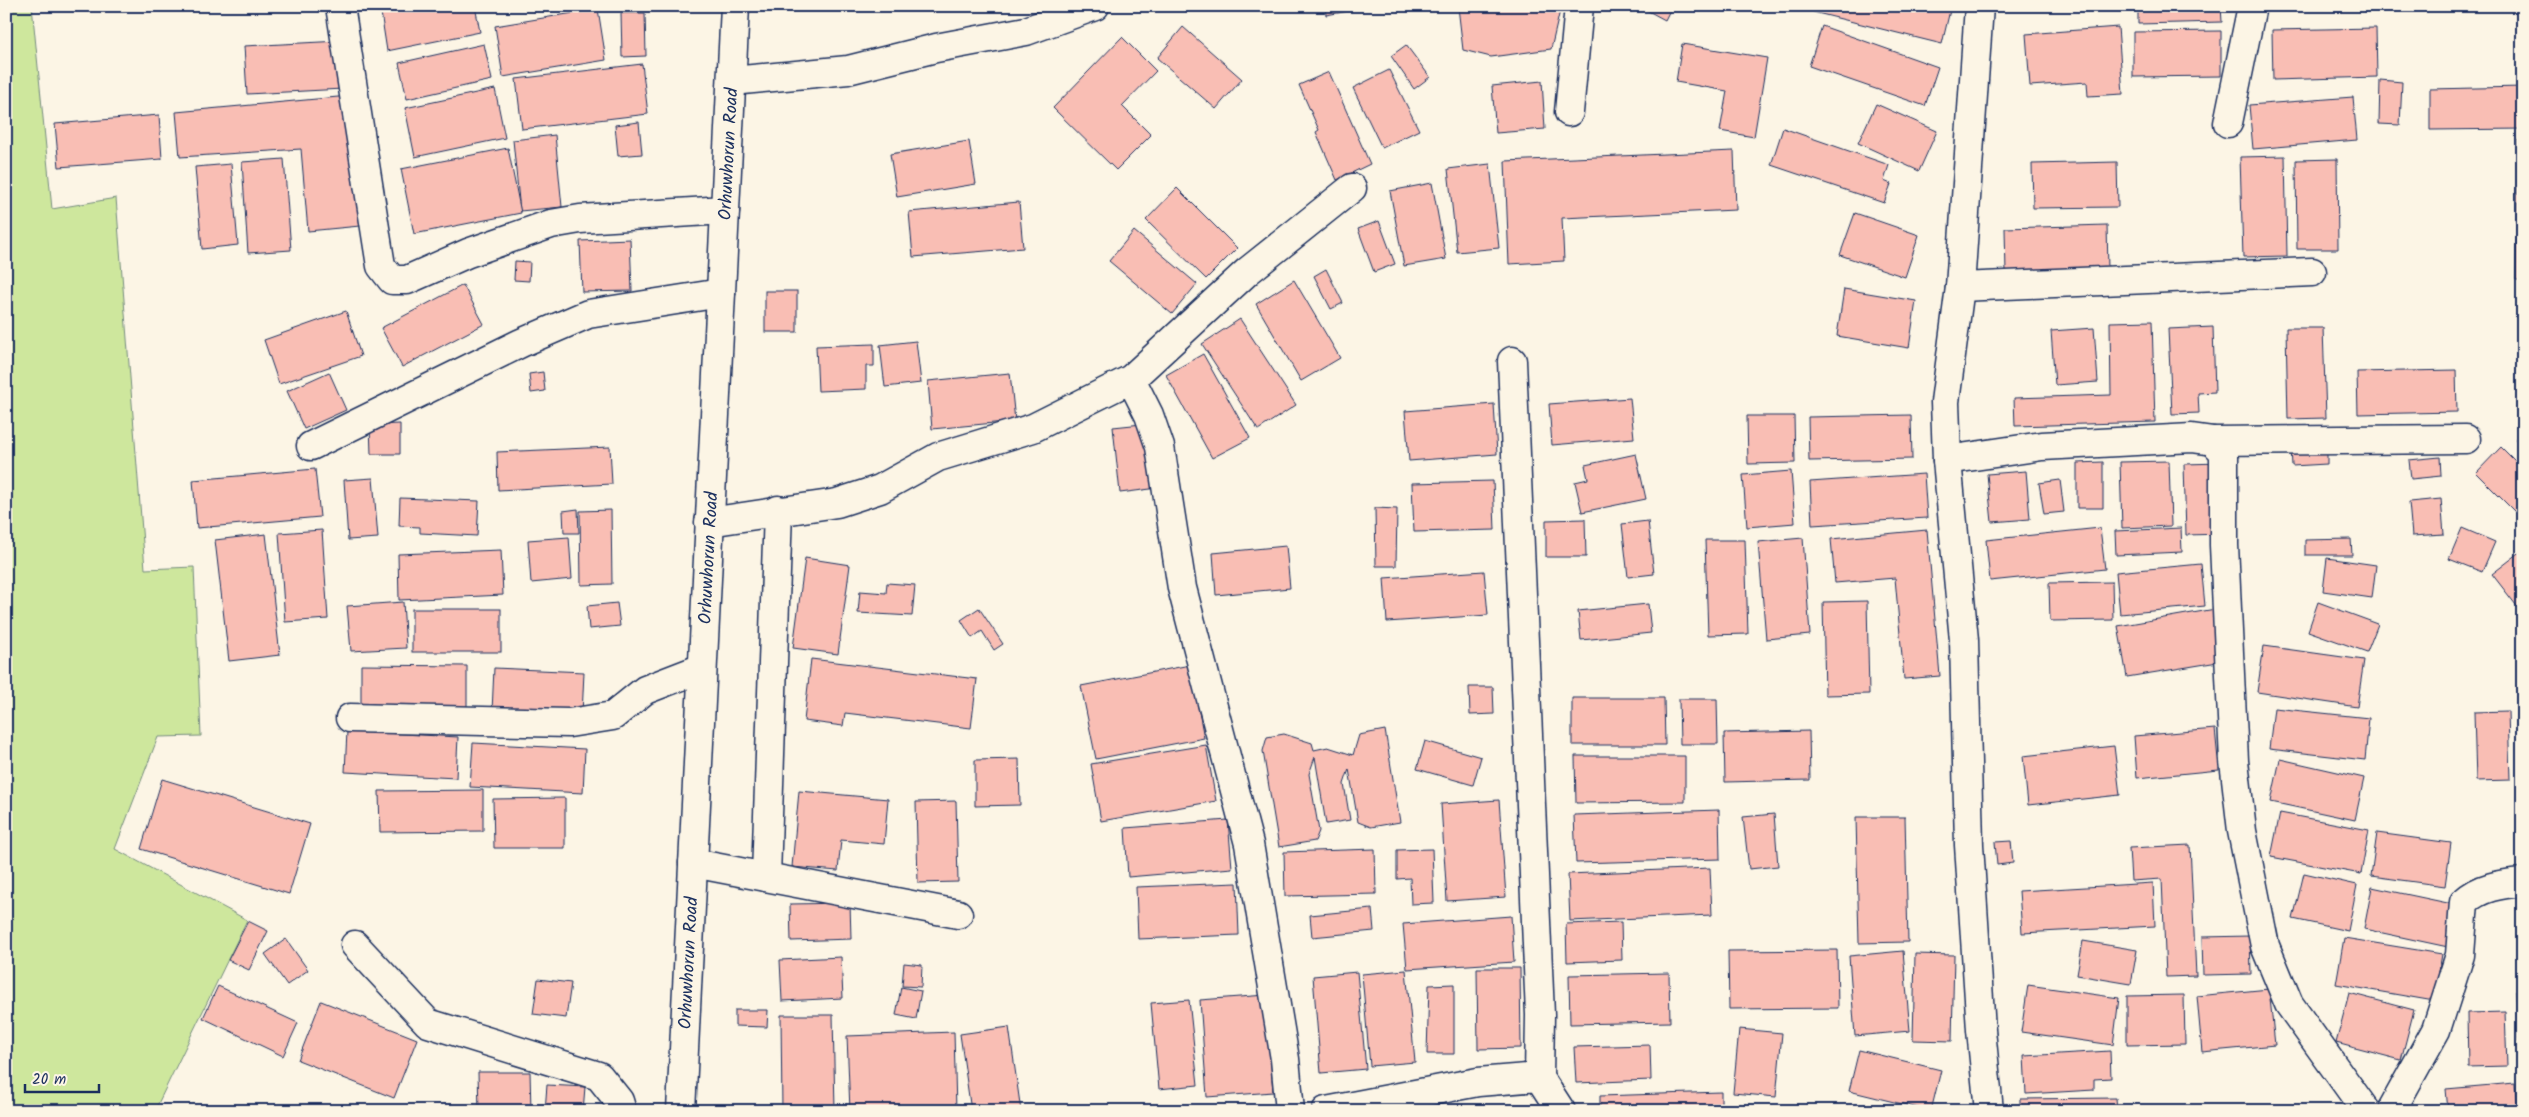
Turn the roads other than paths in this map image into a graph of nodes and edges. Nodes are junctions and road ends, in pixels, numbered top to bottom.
1 (340, 6) edge
2 (735, 6) edge
3 (1095, 6) edge
4 (1578, 6) edge
5 (1979, 6) edge
6 (2252, 6) edge
7 (732, 81) junction
8 (1569, 112) dead end
9 (2228, 124) dead end
10 (1352, 188) dead end
11 (725, 210) junction
12 (2312, 272) dead end
13 (1960, 287) junction
14 (721, 293) junction
15 (1512, 361) dead end
16 (1131, 379) junction
17 (2466, 439) dead end
18 (2213, 441) junction
19 (310, 446) dead end
20 (1947, 460) junction
21 (778, 510) junction
22 (710, 522) junction
23 (702, 668) junction
24 (350, 718) dead end
25 (693, 862) junction
26 (766, 877) junction
27 (2523, 882) edge
28 (958, 914) dead end
29 (356, 945) dead end
30 (1539, 1077) junction
31 (622, 1111) edge
32 (680, 1111) edge
33 (1290, 1111) edge
34 (1326, 1111) edge
35 (1561, 1111) edge
36 (1989, 1111) edge
37 (2366, 1111) edge
38 (2391, 1111) edge

1 - 11 street
2 - 7 street, Orhuwhorun Road
3 - 7 street
4 - 8 street
5 - 13 street
6 - 9 street
7 - 11 street, Orhuwhorun Road
10 - 16 street
11 - 14 street, Orhuwhorun Road
12 - 13 street
13 - 20 street
14 - 19 street
14 - 22 street, Orhuwhorun Road
15 - 30 street
16 - 21 street
16 - 33 street
17 - 18 street
18 - 20 street
18 - 37 street
20 - 36 street
21 - 22 street
21 - 26 street
22 - 23 street, Orhuwhorun Road
23 - 24 street
23 - 25 street, Orhuwhorun Road
25 - 26 street
25 - 32 street, Orhuwhorun Road
26 - 28 street
27 - 38 street
29 - 31 street
30 - 34 street
30 - 35 street

